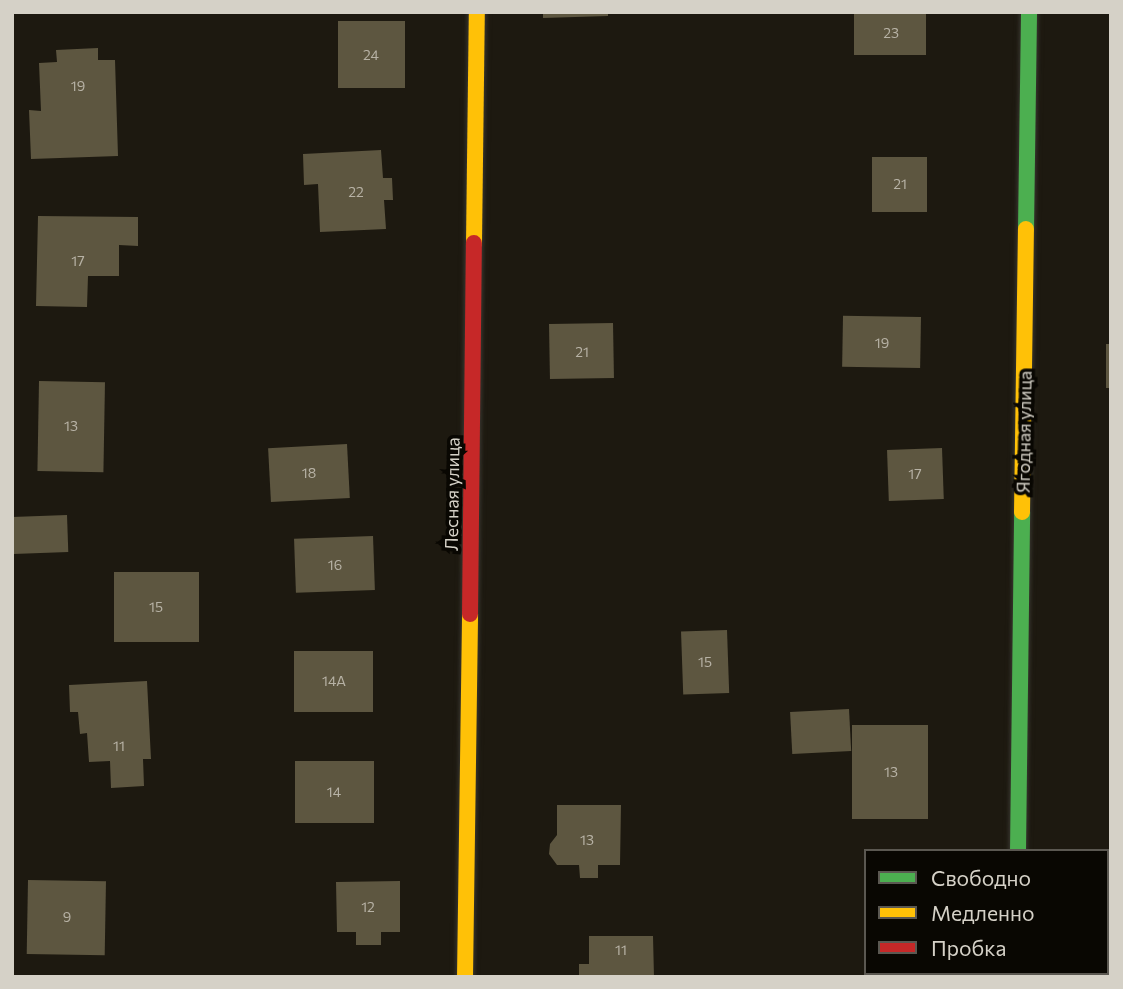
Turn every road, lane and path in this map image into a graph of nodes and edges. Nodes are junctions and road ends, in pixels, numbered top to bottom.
1 (477, 12) edge
2 (1029, 12) edge
3 (1018, 849) edge
4 (465, 977) edge

1 - 4 street, Лесная улица
2 - 3 street, Ягодная улица

